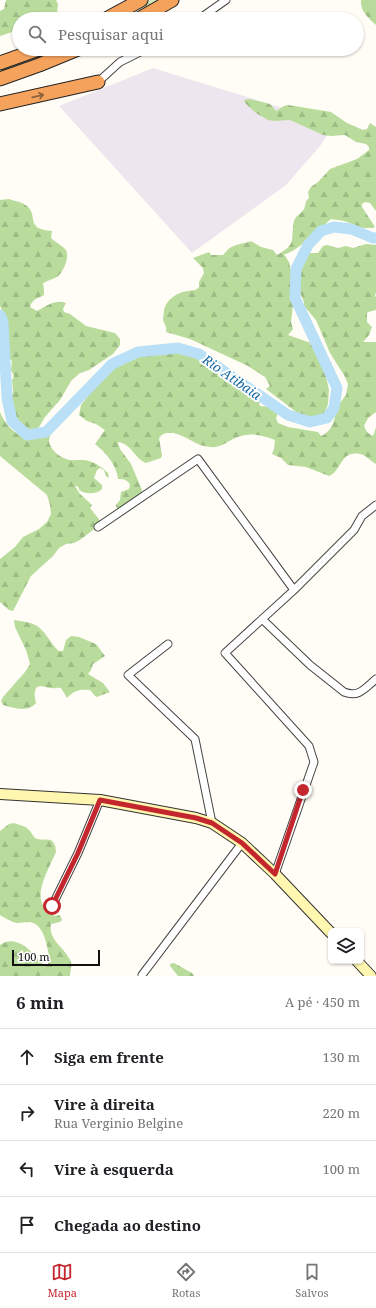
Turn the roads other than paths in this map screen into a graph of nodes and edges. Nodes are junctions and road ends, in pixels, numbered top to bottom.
1 (141, 0) edge
2 (172, 0) edge
3 (226, 0) edge
4 (119, 12) edge
5 (151, 12) edge
6 (209, 12) edge
7 (20, 56) edge
8 (61, 56) edge
9 (132, 56) edge
10 (0, 63) edge
11 (0, 79) edge
12 (98, 82) joint
13 (0, 104) edge
14 (376, 505) edge
15 (98, 527) dead end
16 (294, 590) junction
17 (262, 618) junction
18 (168, 644) dead end
19 (376, 679) edge
20 (0, 794) edge
21 (100, 800) junction
22 (212, 823) junction
23 (242, 843) junction
24 (275, 874) junction
25 (52, 906) dead end
26 (328, 930) edge
27 (360, 964) edge
28 (142, 975) dead end
29 (371, 976) edge

1 - 4 highway
2 - 5 highway
3 - 6 street
7 - 10 highway
8 - 11 highway
9 - 12 street
13 -> 12 highway
14 - 16 street
15 - 16 street
16 - 17 street
17 - 19 street
17 - 24 street
18 - 22 street
20 - 21 street
21 - 22 street
21 - 25 street
22 - 23 street
23 - 24 street
23 - 28 street
24 - 26 street
27 - 29 street

